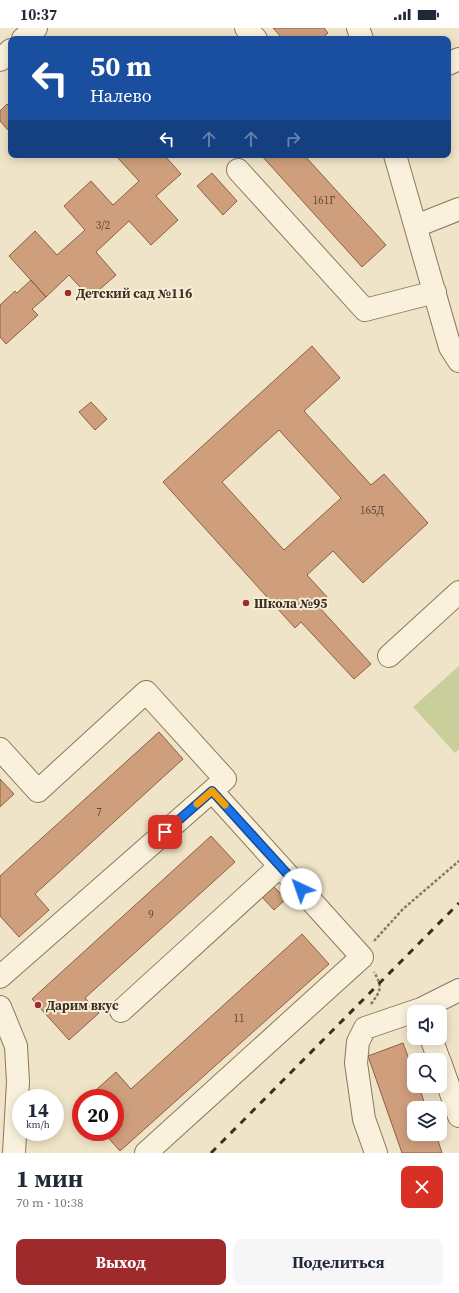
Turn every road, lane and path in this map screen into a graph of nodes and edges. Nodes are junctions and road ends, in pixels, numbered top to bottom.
1 (36, 28) edge
2 (246, 28) edge
3 (27, 36) edge
4 (253, 36) edge
5 (8, 53) edge
6 (0, 60) edge
7 (396, 158) edge
8 (238, 170) dead end
9 (459, 209) edge
10 (416, 226) junction
11 (435, 292) junction
12 (459, 361) edge
13 (459, 592) edge
14 (389, 656) dead end
15 (0, 749) edge
16 (212, 791) junction
17 (459, 860) edge
18 (280, 866) junction
19 (362, 956) junction
20 (0, 977) edge
21 (459, 990) edge
22 (431, 1005) edge
23 (0, 1007) edge
24 (368, 1009) dead end
25 (121, 1011) dead end
26 (407, 1015) edge
27 (8, 1045) edge
28 (447, 1081) edge
29 (459, 1116) edge
30 (14, 1153) edge
31 (146, 1153) edge
32 (376, 1153) edge

1 - 3 street
2 - 4 street
5 - 6 street
7 - 10 street
8 - 11 street
9 - 10 street
10 - 11 street
11 - 12 street
13 - 14 street
15 - 16 street
16 - 18 street
16 - 20 street
17 - 19 path
18 - 19 street
18 - 25 street
19 - 24 path
19 - 31 street
21 - 22 street
23 - 27 street
26 - 32 street
27 - 30 street
28 - 29 street

